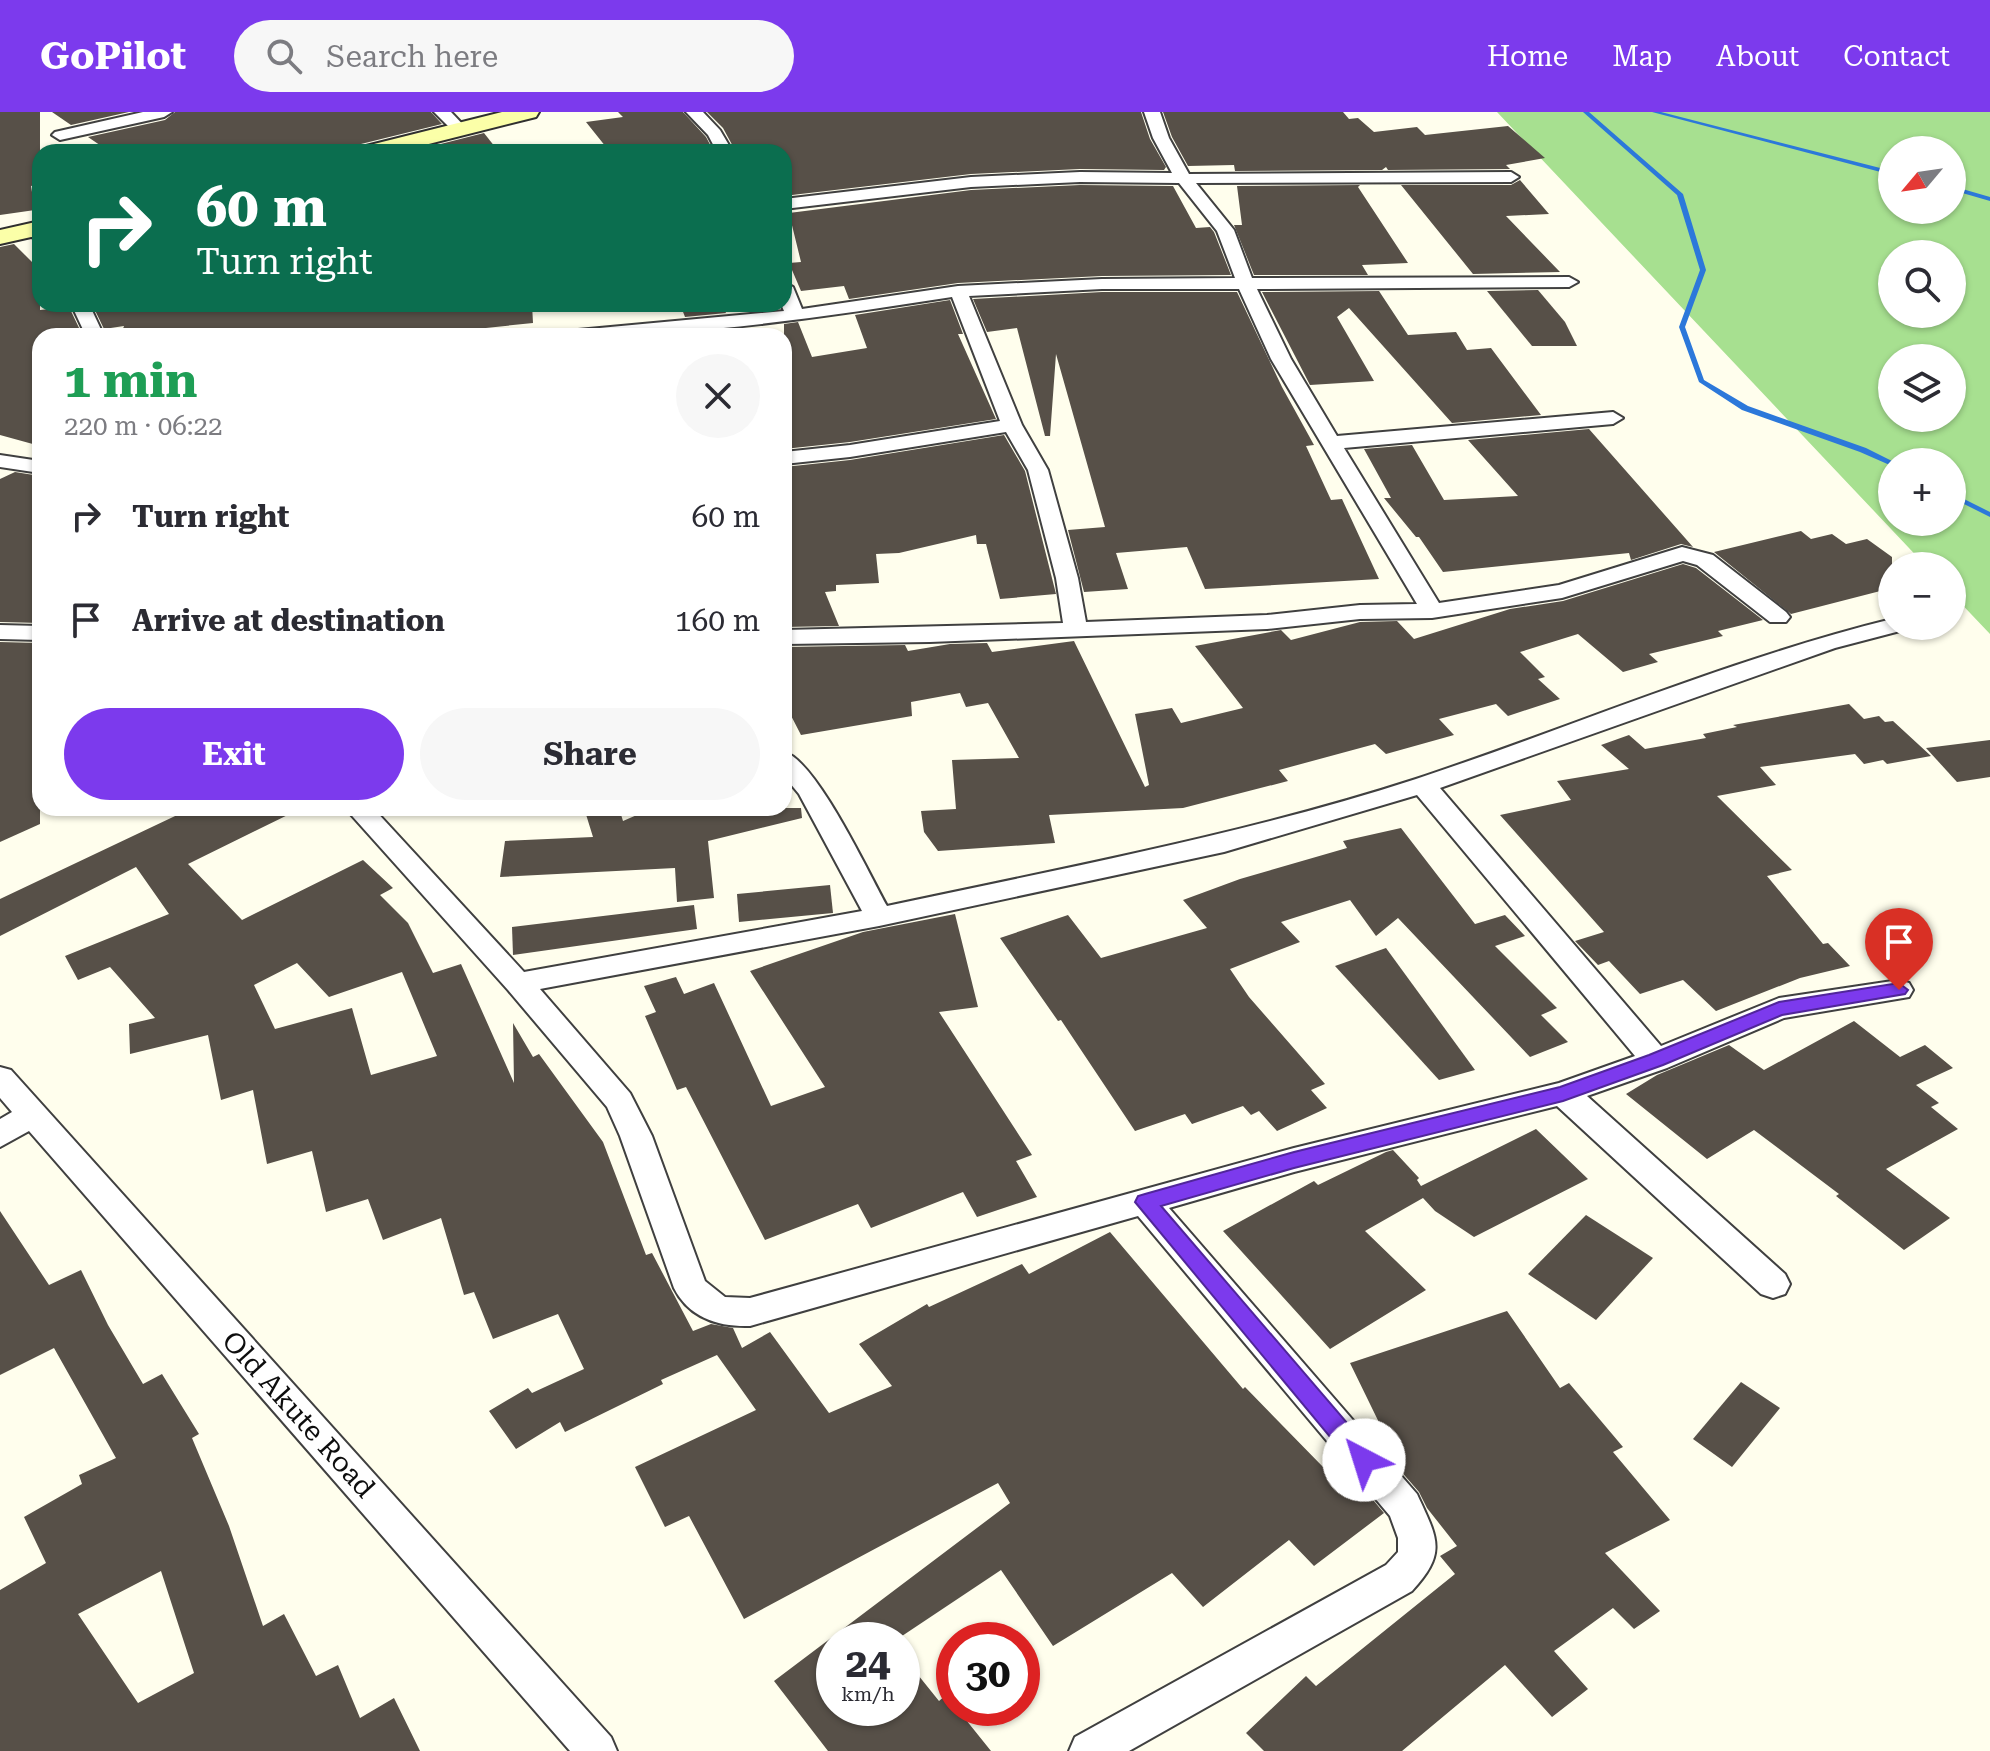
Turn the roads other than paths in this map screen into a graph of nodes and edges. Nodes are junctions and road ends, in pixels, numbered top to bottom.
1 (164, 112) edge
2 (442, 112) edge
3 (528, 112) edge
4 (694, 112) edge
5 (1152, 112) edge
6 (461, 131) junction
7 (60, 135) dead end
8 (405, 144) edge
9 (721, 144) edge
10 (1511, 177) dead end
11 (1183, 178) junction
12 (792, 203) edge
13 (32, 230) edge
14 (0, 237) edge
15 (1245, 282) junction
16 (1569, 282) dead end
17 (958, 291) junction
18 (792, 308) edge
19 (795, 316) junction
20 (665, 328) edge
21 (1613, 418) dead end
22 (1012, 425) junction
23 (1331, 443) junction
24 (792, 457) edge
25 (0, 461) edge
26 (32, 466) edge
27 (1432, 611) junction
28 (1778, 617) dead end
29 (1076, 629) junction
30 (1878, 630) edge
31 (0, 632) edge
32 (32, 633) edge
33 (792, 637) edge
34 (792, 769) edge
35 (1423, 785) junction
36 (365, 816) edge
37 (879, 917) junction
38 (518, 983) junction
39 (1899, 990) dead end
40 (1656, 1060) junction
41 (0, 1078) edge
42 (1563, 1093) junction
43 (32, 1114) junction
44 (0, 1135) edge
45 (1145, 1202) junction
46 (1773, 1284) dead end
47 (597, 1751) edge
48 (1089, 1751) edge

1 - 7 street
2 - 6 street
3 - 6 main road
4 - 9 street
5 - 11 street
6 - 8 main road
10 - 11 street
11 - 12 street
11 - 15 street
13 - 14 main road
15 - 16 street
15 - 17 street
15 - 23 street
17 - 19 street
17 - 22 street
18 - 19 street
19 - 20 street
21 - 23 street
22 - 24 street
22 - 29 street
23 - 27 street
25 - 26 street
27 - 28 street
27 - 29 street
29 - 33 street
30 - 35 street
31 - 32 street
34 - 37 street
35 - 37 street
35 - 40 street
36 - 38 street
37 - 38 street
38 - 45 street
39 - 40 street
40 - 42 street
41 - 43 street, Old Akute Road
42 - 45 street
42 - 46 street
43 - 44 street
43 - 47 street, Old Akute Road
45 - 48 street

